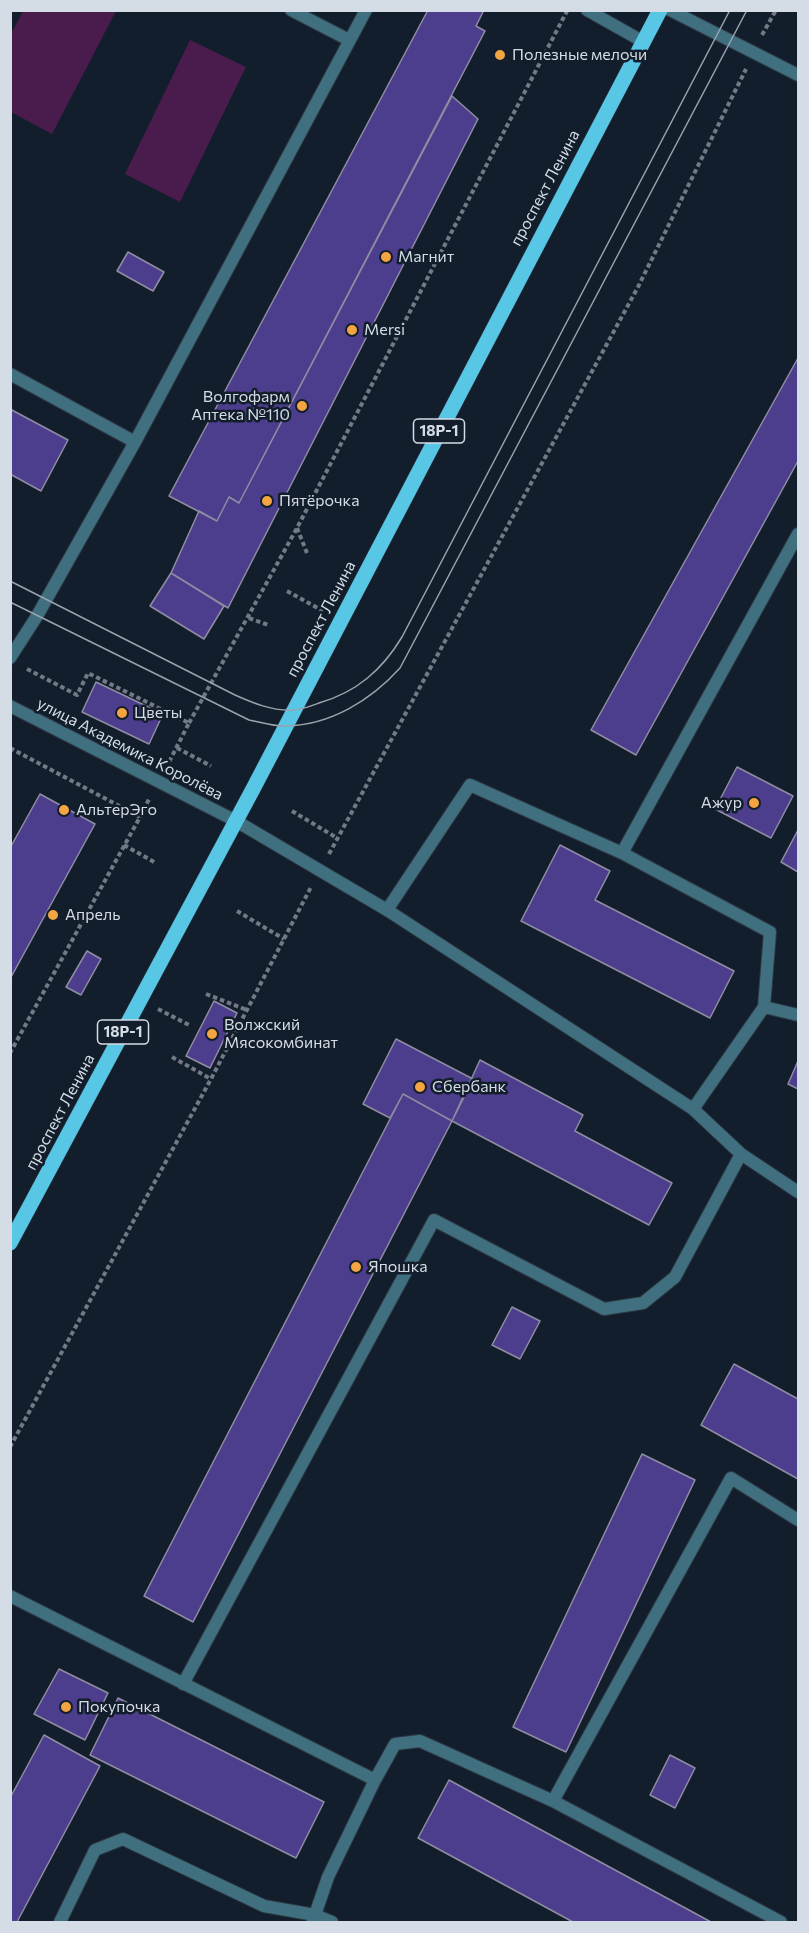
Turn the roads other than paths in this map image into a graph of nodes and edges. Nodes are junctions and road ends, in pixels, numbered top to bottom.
1 (291, 10) edge
2 (366, 10) edge
3 (586, 10) edge
4 (660, 10) edge
5 (670, 10) edge
6 (349, 40) junction
7 (642, 41) junction
8 (798, 75) edge
9 (10, 374) edge
10 (135, 442) junction
11 (798, 534) edge
12 (15, 662) edge
13 (10, 706) edge
14 (236, 821) junction
15 (622, 853) junction
16 (387, 910) junction
17 (764, 1007) junction
18 (798, 1015) edge
19 (693, 1109) junction
20 (741, 1154) junction
21 (798, 1192) edge
22 (10, 1243) edge
23 (798, 1521) edge
24 (10, 1596) edge
25 (183, 1684) junction
26 (375, 1780) junction
27 (553, 1801) junction
28 (314, 1919) edge
29 (60, 1923) edge
30 (332, 1923) edge
31 (781, 1923) edge

1 - 6 street
2 - 6 street
3 - 7 street
4 - 7 main road, проспект Ленина / 18Р-1
5 - 8 street
6 - 10 street
7 - 14 main road, проспект Ленина / 18Р-1
9 - 10 street
10 - 12 street
11 - 15 street
13 - 14 street, улица Академика Королёва
14 - 16 street, улица Академика Королёва
14 - 22 main road, проспект Ленина / 18Р-1
15 - 16 street
15 - 17 street
16 - 19 street, улица Академика Королёва
17 - 18 street
17 - 19 street
19 - 20 street, улица Академика Королёва
20 - 21 street, улица Академика Королёва
20 - 25 street
23 - 27 street
24 - 25 street
25 - 26 street
26 - 27 street
26 - 28 street
27 - 31 street
28 - 29 street
28 - 30 street

